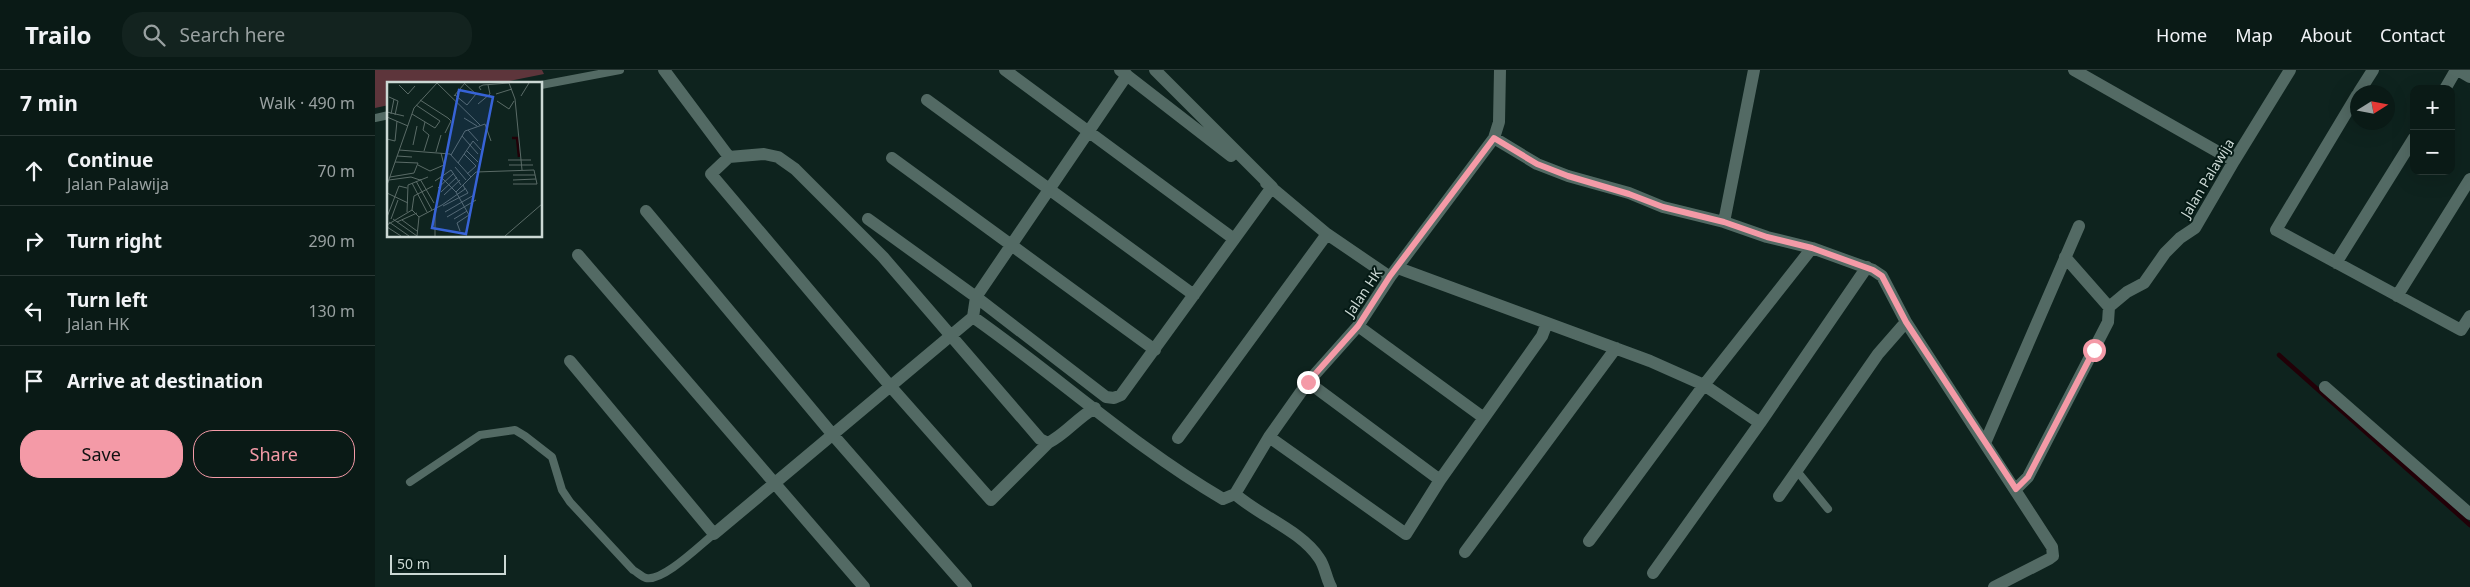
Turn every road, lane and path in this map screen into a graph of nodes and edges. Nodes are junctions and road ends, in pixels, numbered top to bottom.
1 (620, 70) edge
2 (664, 70) edge
3 (1005, 70) edge
4 (1155, 70) edge
5 (1500, 70) edge
6 (1754, 70) edge
7 (2074, 70) edge
8 (2373, 70) edge
9 (2457, 70) edge
10 (2288, 71) edge
11 (1124, 73) edge
12 (2470, 77) edge
13 (543, 85) edge
14 (2364, 85) edge
15 (2448, 85) edge
16 (927, 100) dead end
17 (2350, 107) edge
18 (1089, 133) junction
19 (1494, 138) junction
20 (2410, 144) edge
21 (729, 157) junction
22 (892, 158) dead end
23 (2233, 161) junction
24 (2470, 179) edge
25 (1272, 187) junction
26 (1049, 189) junction
27 (645, 211) dead end
28 (867, 219) dead end
29 (1724, 222) junction
30 (2079, 226) dead end
31 (1327, 234) junction
32 (1234, 239) junction
33 (1011, 243) junction
34 (1812, 248) junction
35 (578, 255) dead end
36 (2065, 257) junction
37 (2336, 263) junction
38 (1867, 267) junction
39 (1394, 272) junction
40 (1194, 295) junction
41 (2397, 296) junction
42 (976, 297) junction
43 (2109, 307) junction
44 (2470, 316) edge
45 (973, 317) junction
46 (1906, 322) junction
47 (1547, 323) junction
48 (1358, 326) junction
49 (951, 337) junction
50 (1616, 348) junction
51 (1155, 350) junction
52 (570, 362) dead end
53 (1308, 382) junction
54 (1705, 385) junction
55 (891, 387) junction
56 (2325, 387) dead end
57 (1095, 408) junction
58 (1484, 418) junction
59 (1761, 423) junction
60 (833, 435) junction
61 (1269, 437) junction
62 (1178, 438) dead end
63 (1048, 443) junction
64 (1985, 443) junction
65 (1797, 472) junction
66 (1440, 480) junction
67 (410, 482) dead end
68 (774, 484) junction
69 (2016, 489) junction
70 (1235, 494) junction
71 (1779, 496) dead end
72 (1828, 509) dead end
73 (2470, 514) edge
74 (714, 534) junction
75 (1589, 541) dead end
76 (1465, 552) dead end
77 (1653, 573) dead end
78 (864, 587) edge
79 (966, 587) edge
80 (1331, 587) edge
81 (1995, 587) edge

1 - 13 lane
2 - 21 street
3 - 18 street
4 - 25 street
5 - 19 street, Jalan HK
6 - 29 street
7 - 23 street
8 - 14 street
9 - 12 street
9 - 15 street
10 - 23 street, Jalan Palawija
11 - 18 street
11 - 25 street
16 - 26 street
17 - 37 street
18 - 26 street
18 - 32 street
19 - 29 street
19 - 39 street, Jalan HK
20 - 37 street
21 - 49 street
21 - 55 street
22 - 33 street
23 - 43 street, Jalan Palawija
24 - 41 street
25 - 31 street
25 - 32 street
26 - 33 street
26 - 40 street
27 - 60 street
28 - 42 street
29 - 34 street
30 - 36 street
31 - 39 street
31 - 62 street
32 - 40 street
33 - 42 street
33 - 51 street
34 - 38 street
34 - 54 street
35 - 68 street
36 - 43 street
36 - 64 street
37 - 41 street
38 - 46 street
38 - 59 street
39 - 47 street
39 - 48 street, Jalan HK
40 - 51 street
41 - 44 street
42 - 45 street
42 - 51 street
43 - 69 street
45 - 49 street
45 - 57 street
46 - 64 street
46 - 65 street
47 - 50 street
47 - 58 street
48 - 53 street, Jalan HK
48 - 58 street
49 - 55 street
49 - 63 street
50 - 54 street
50 - 76 street
52 - 74 street
53 - 61 street, Jalan HK
53 - 66 street
54 - 59 street
54 - 75 street
55 - 60 street
55 - 63 street
56 - 73 street
57 - 63 street
57 - 70 street
58 - 66 street
59 - 77 street
60 - 68 street
60 - 79 street
61 - 66 street
61 - 70 street, Jalan HK
64 - 69 street
65 - 71 street
65 - 72 lane
67 - 74 lane
68 - 74 street
68 - 78 street
69 - 81 street
70 - 80 street

